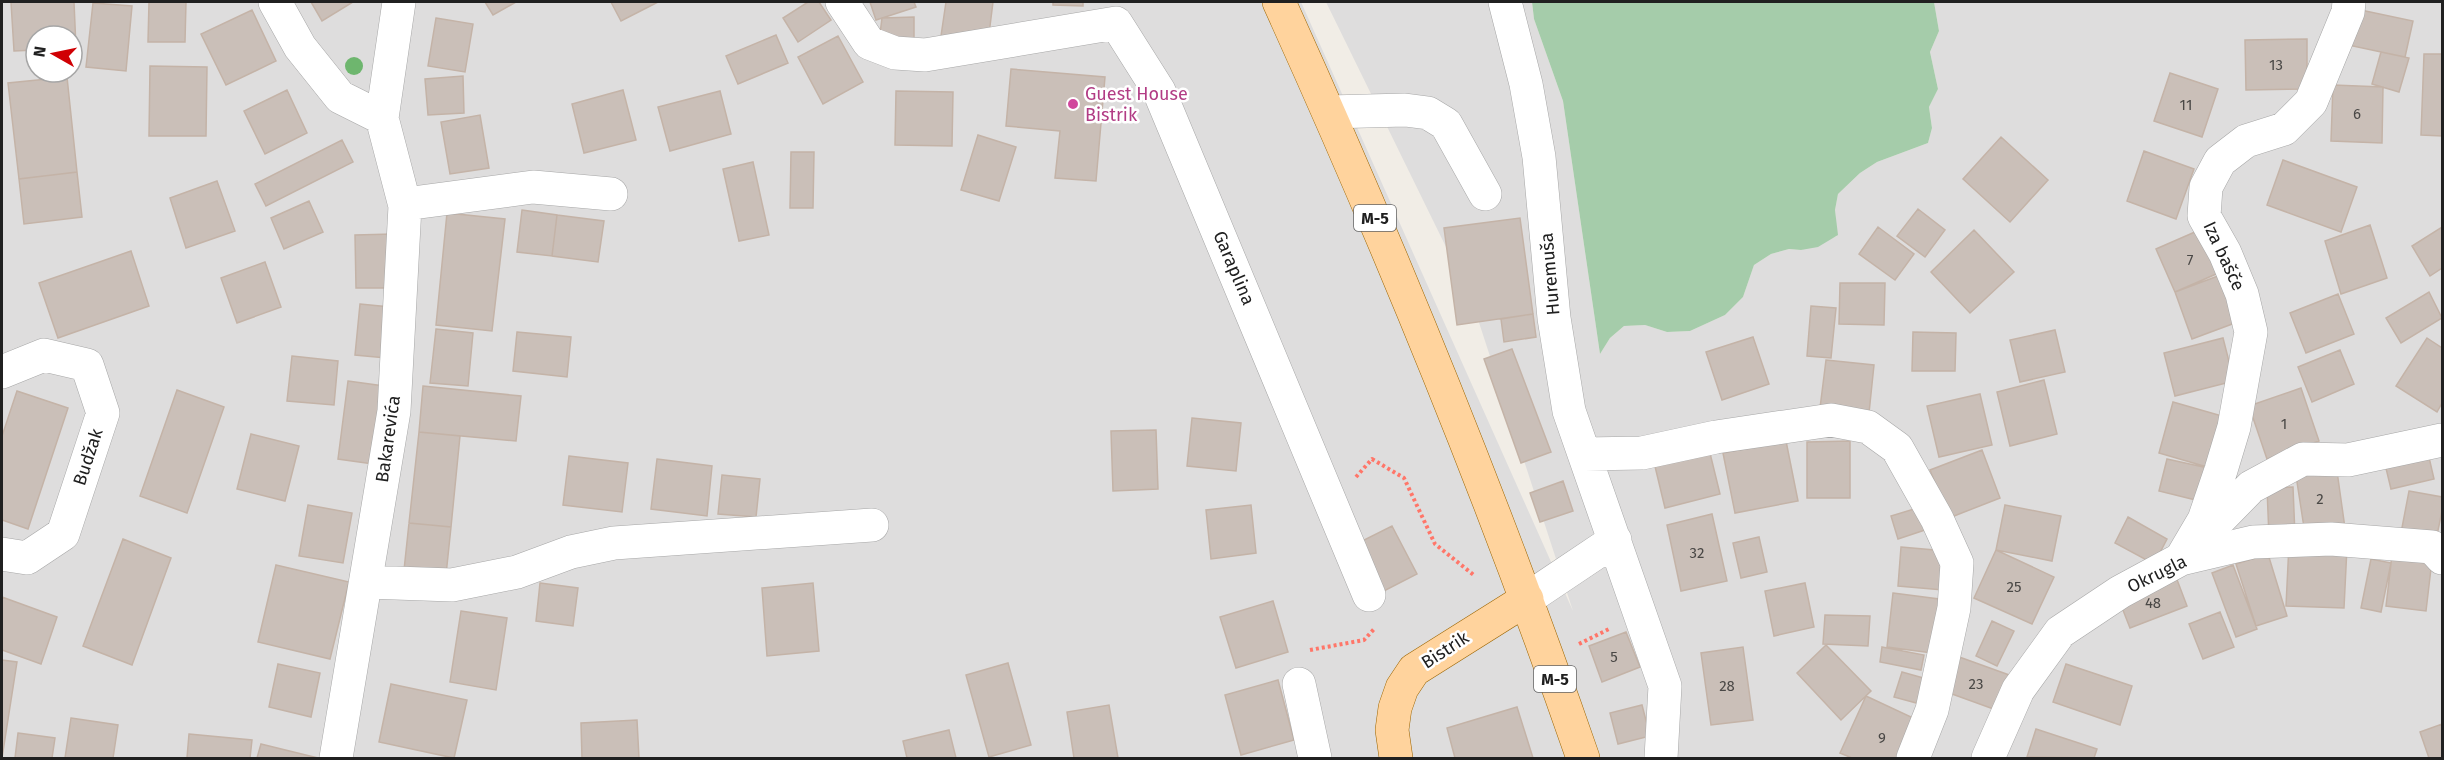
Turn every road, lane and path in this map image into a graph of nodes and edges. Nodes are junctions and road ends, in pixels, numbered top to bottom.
1 (275, 2) edge
2 (399, 2) edge
3 (842, 2) edge
4 (1279, 2) edge
5 (1505, 2) edge
6 (2349, 2) edge
7 (1116, 12) edge
8 (1329, 112) junction
9 (382, 118) junction
10 (611, 194) dead end
11 (1485, 194) dead end
12 (405, 204) junction
13 (2, 372) edge
14 (2442, 440) edge
15 (1585, 454) junction
16 (1335, 513) junction
17 (872, 525) dead end
18 (1615, 540) junction
19 (2, 554) edge
20 (2442, 558) edge
21 (2181, 559) junction
22 (1475, 576) dead end
23 (367, 582) junction
24 (1369, 595) joint
25 (1527, 599) junction
26 (1640, 613) junction
27 (1549, 660) junction
28 (1299, 684) joint
29 (336, 759) edge
30 (1315, 759) edge
31 (1396, 759) edge
32 (1583, 759) edge
33 (1661, 759) edge
34 (1913, 759) edge
35 (1988, 759) edge

1 - 9 street
2 - 9 street, Bakarevića
3 - 7 street, Garaplina
4 - 8 main road, M-5
5 - 15 street, Huremuša
6 - 21 street, Iza bašče
7 - 16 street, Garaplina
8 - 11 street
8 - 25 main road, M-5
9 - 12 street, Bakarevića
10 - 12 street
12 - 23 street, Bakarevića
13 - 19 street, Budžak
14 - 21 street
15 - 18 street, Huremuša
15 - 34 street
16 - 22 path
16 - 24 street, Garaplina
17 - 23 street
18 - 25 street
18 - 26 street, Huremuša
20 - 21 street, Okrugla
21 - 35 street, Okrugla
23 - 29 street, Bakarevića
24 - 28 path
25 - 27 main road, M-5
25 - 31 main road, Bistrik
26 - 27 path
26 - 33 street, Huremuša
27 - 32 main road, M-5
28 - 30 street

